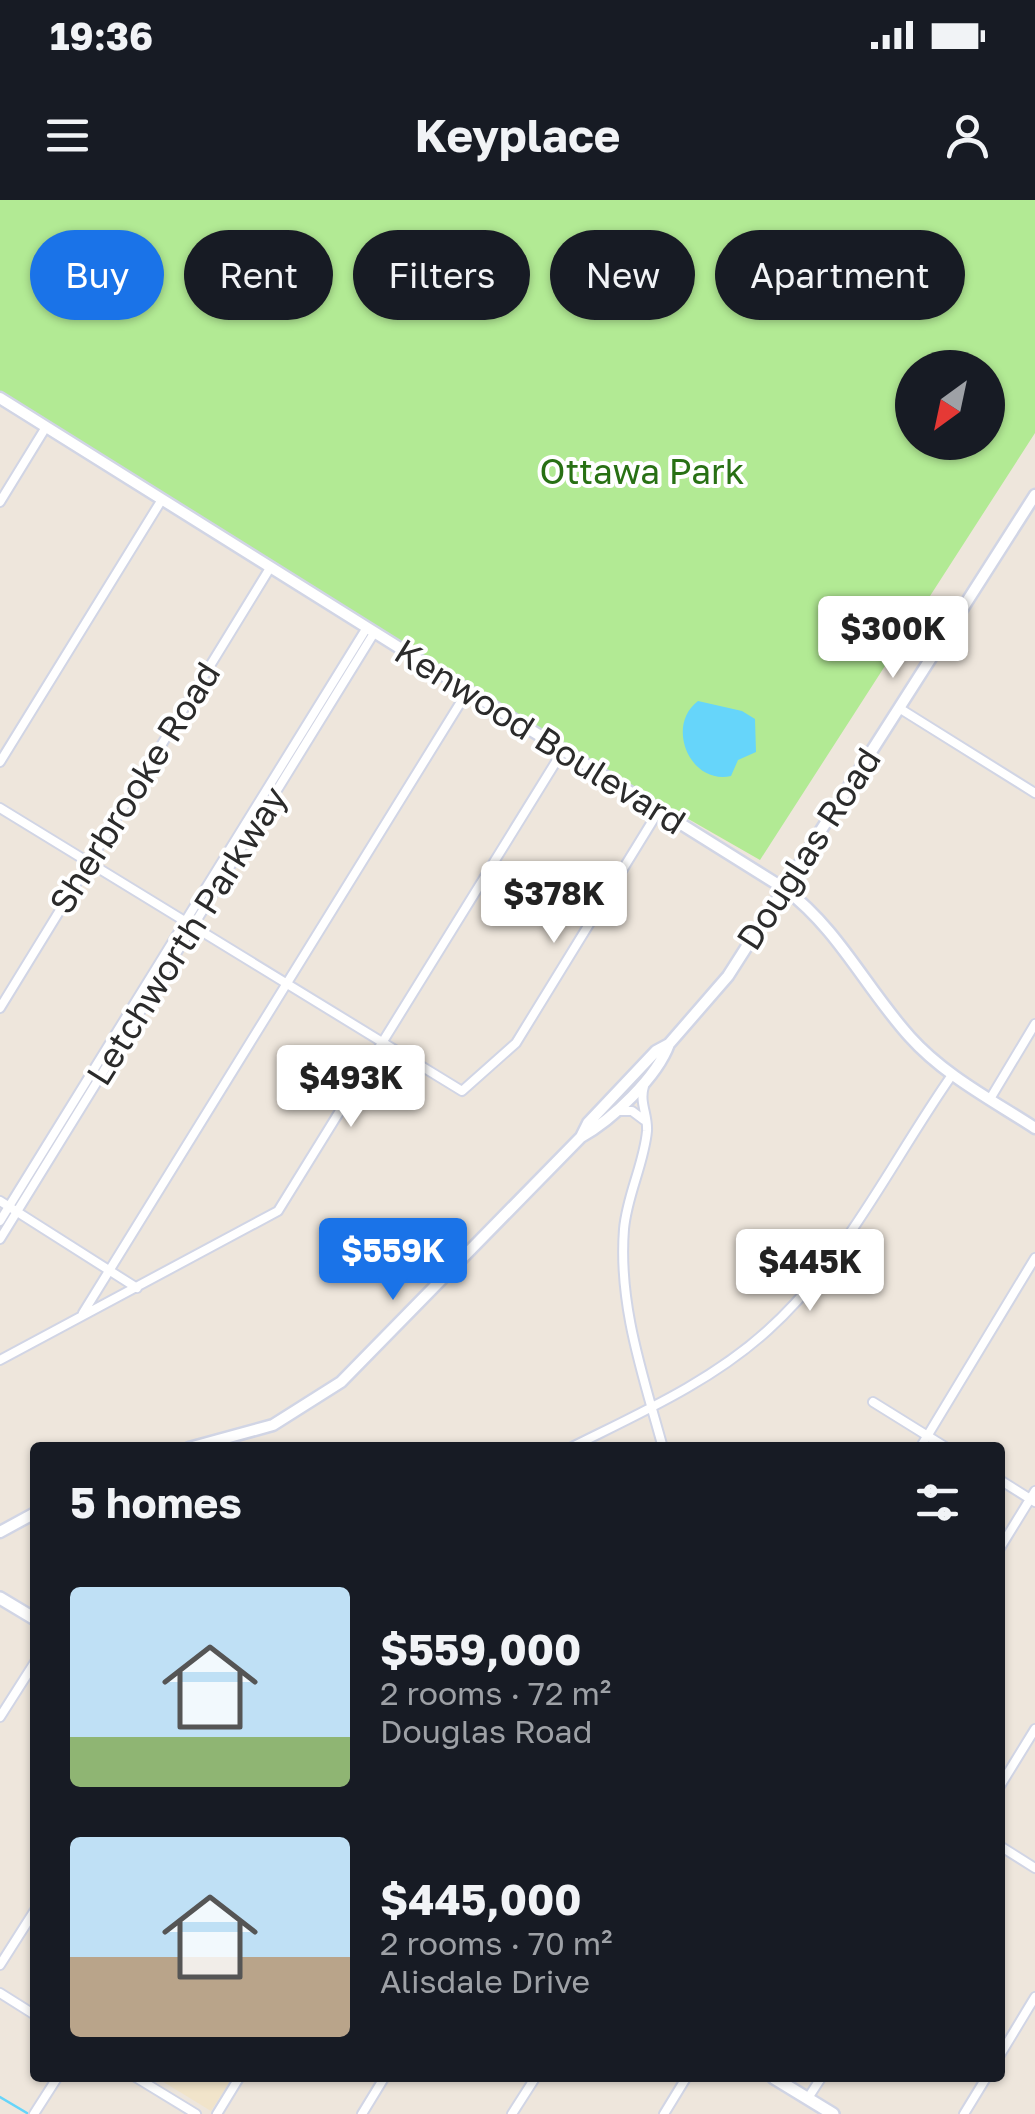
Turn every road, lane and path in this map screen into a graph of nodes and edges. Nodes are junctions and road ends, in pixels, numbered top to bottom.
1 (0, 398) edge
2 (46, 427) junction
3 (1035, 495) edge
4 (161, 501) junction
5 (0, 502) edge
6 (270, 568) junction
7 (370, 631) junction
8 (467, 692) junction
9 (900, 708) junction
10 (562, 752) junction
11 (0, 762) edge
12 (1035, 793) edge
13 (0, 808) edge
14 (658, 812) junction
15 (89, 863) junction
16 (785, 889) junction
17 (189, 924) junction
18 (286, 984) junction
19 (0, 1008) edge
20 (1035, 1024) edge
21 (382, 1043) junction
22 (670, 1044) junction
23 (952, 1075) junction
24 (647, 1077) junction
25 (990, 1099) junction
26 (612, 1113) junction
27 (646, 1124) junction
28 (1035, 1128) edge
29 (582, 1137) junction
30 (0, 1201) edge
31 (13, 1209) junction
32 (0, 1222) edge
33 (0, 1239) edge
34 (1035, 1258) edge
35 (110, 1270) junction
36 (137, 1288) junction
37 (82, 1314) junction
38 (0, 1360) edge
39 (872, 1402) dead end
40 (652, 1406) junction
41 (927, 1436) junction
42 (211, 1442) edge
43 (582, 1442) edge
44 (661, 1442) edge
45 (924, 1442) edge
46 (937, 1442) edge
47 (1005, 1483) edge
48 (1033, 1497) edge
49 (30, 1516) edge
50 (0, 1532) edge
51 (1005, 1540) edge
52 (0, 1598) edge
53 (30, 1616) edge
54 (30, 1670) edge
55 (0, 1718) edge
56 (1035, 1729) edge
57 (1005, 1778) edge
58 (1005, 1849) edge
59 (1035, 1868) edge
60 (30, 1918) edge
61 (0, 1966) edge
62 (0, 1993) edge
63 (1035, 1997) edge
64 (30, 2011) edge
65 (1005, 2047) edge
66 (54, 2082) edge
67 (144, 2082) edge
68 (237, 2082) edge
69 (382, 2082) edge
70 (532, 2082) edge
71 (684, 2082) edge
72 (780, 2082) edge
73 (984, 2082) edge
74 (813, 2106) edge
75 (34, 2114) edge
76 (196, 2114) edge
77 (217, 2114) edge
78 (362, 2114) edge
79 (512, 2114) edge
80 (664, 2114) edge
81 (832, 2114) edge
82 (964, 2114) edge

1 - 2 street, Kenwood Boulevard
2 - 4 street, Kenwood Boulevard
2 - 5 street
3 - 9 street, Douglas Road
4 - 6 street, Kenwood Boulevard
4 - 11 street
6 - 7 street, Kenwood Boulevard
6 - 15 street, Sherbrooke Road
7 - 8 street, Kenwood Boulevard
7 - 17 street, Letchworth Parkway
8 - 10 street, Kenwood Boulevard
8 - 18 street
9 - 12 street
9 - 16 street, Douglas Road
10 - 14 street, Kenwood Boulevard
10 - 21 street
13 - 15 street
14 - 16 street, Kenwood Boulevard
14 - 21 street
15 - 17 street
15 - 19 street, Sherbrooke Road
16 - 22 street, Douglas Road
16 - 23 street, Kenwood Boulevard
17 - 18 street
17 - 31 street, Letchworth Parkway
18 - 21 street
18 - 35 street
20 - 25 street
21 - 36 street
22 - 24 street, Douglas Road
22 - 29 street, Douglas Road
23 - 25 street, Kenwood Boulevard
23 - 40 street
24 - 26 street, Douglas Road
24 - 27 street
25 - 28 street, Kenwood Boulevard
26 - 27 street
26 - 29 street, Douglas Road
27 - 40 street
29 - 42 street, Douglas Road
30 - 31 street
31 - 32 street, Letchworth Parkway
31 - 33 street, Letchworth Parkway
31 - 35 street
34 - 41 street
35 - 36 street
35 - 37 street
36 - 37 street
37 - 38 street
39 - 41 street
40 - 43 street
40 - 44 street
41 - 45 street
41 - 46 street
47 - 48 street
48 - 51 street
49 - 50 street
52 - 53 main road
54 - 55 street
56 - 57 street
58 - 59 street
60 - 61 street
62 - 64 street
63 - 65 street
66 - 75 street
67 - 76 street
68 - 77 street
69 - 78 street
70 - 79 street
71 - 80 street
72 - 74 main road
73 - 82 street
74 - 81 main road

